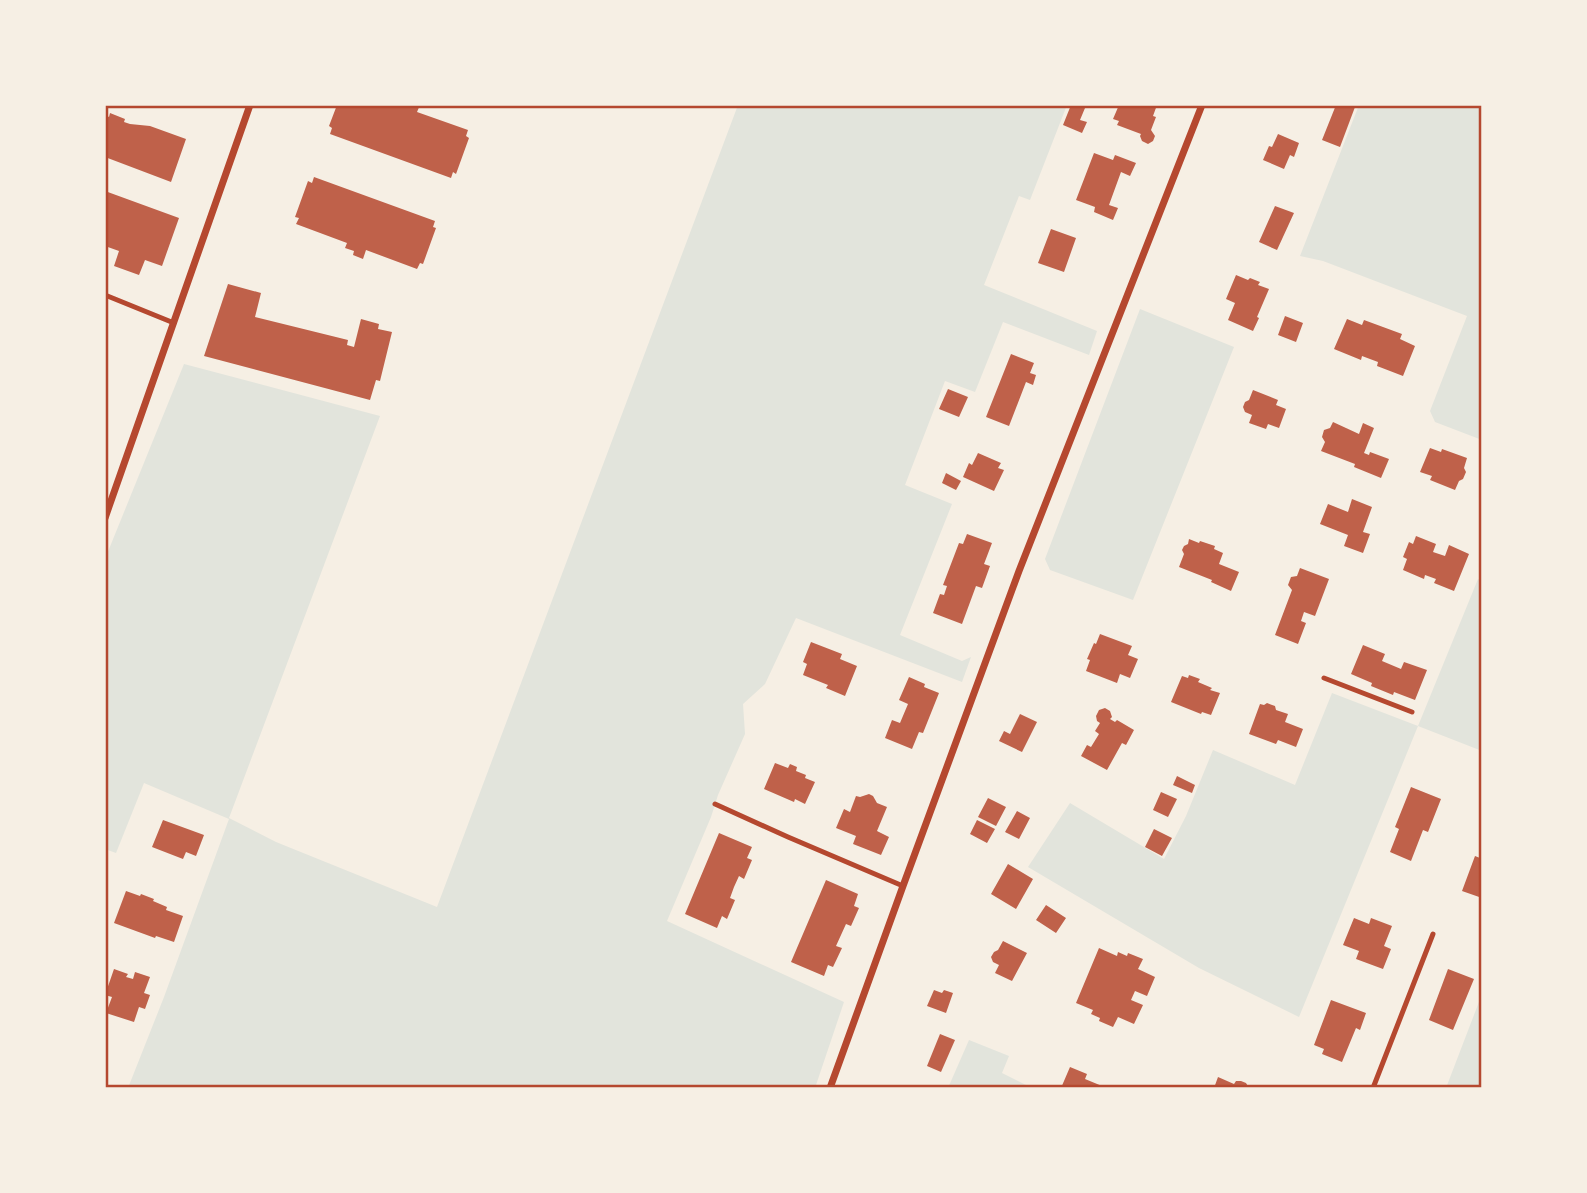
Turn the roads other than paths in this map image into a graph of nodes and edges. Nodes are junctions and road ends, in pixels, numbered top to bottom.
1 (250, 105) edge
2 (1202, 105) edge
3 (105, 295) edge
4 (174, 323) junction
5 (105, 518) edge
6 (1324, 678) dead end
7 (1412, 712) dead end
8 (715, 804) dead end
9 (902, 886) junction
10 (1433, 934) dead end
11 (830, 1088) edge
12 (1373, 1088) edge

1 - 4 street
2 - 9 street
3 - 4 lane
4 - 5 street
6 - 7 lane
8 - 9 lane
9 - 11 street
10 - 12 lane

